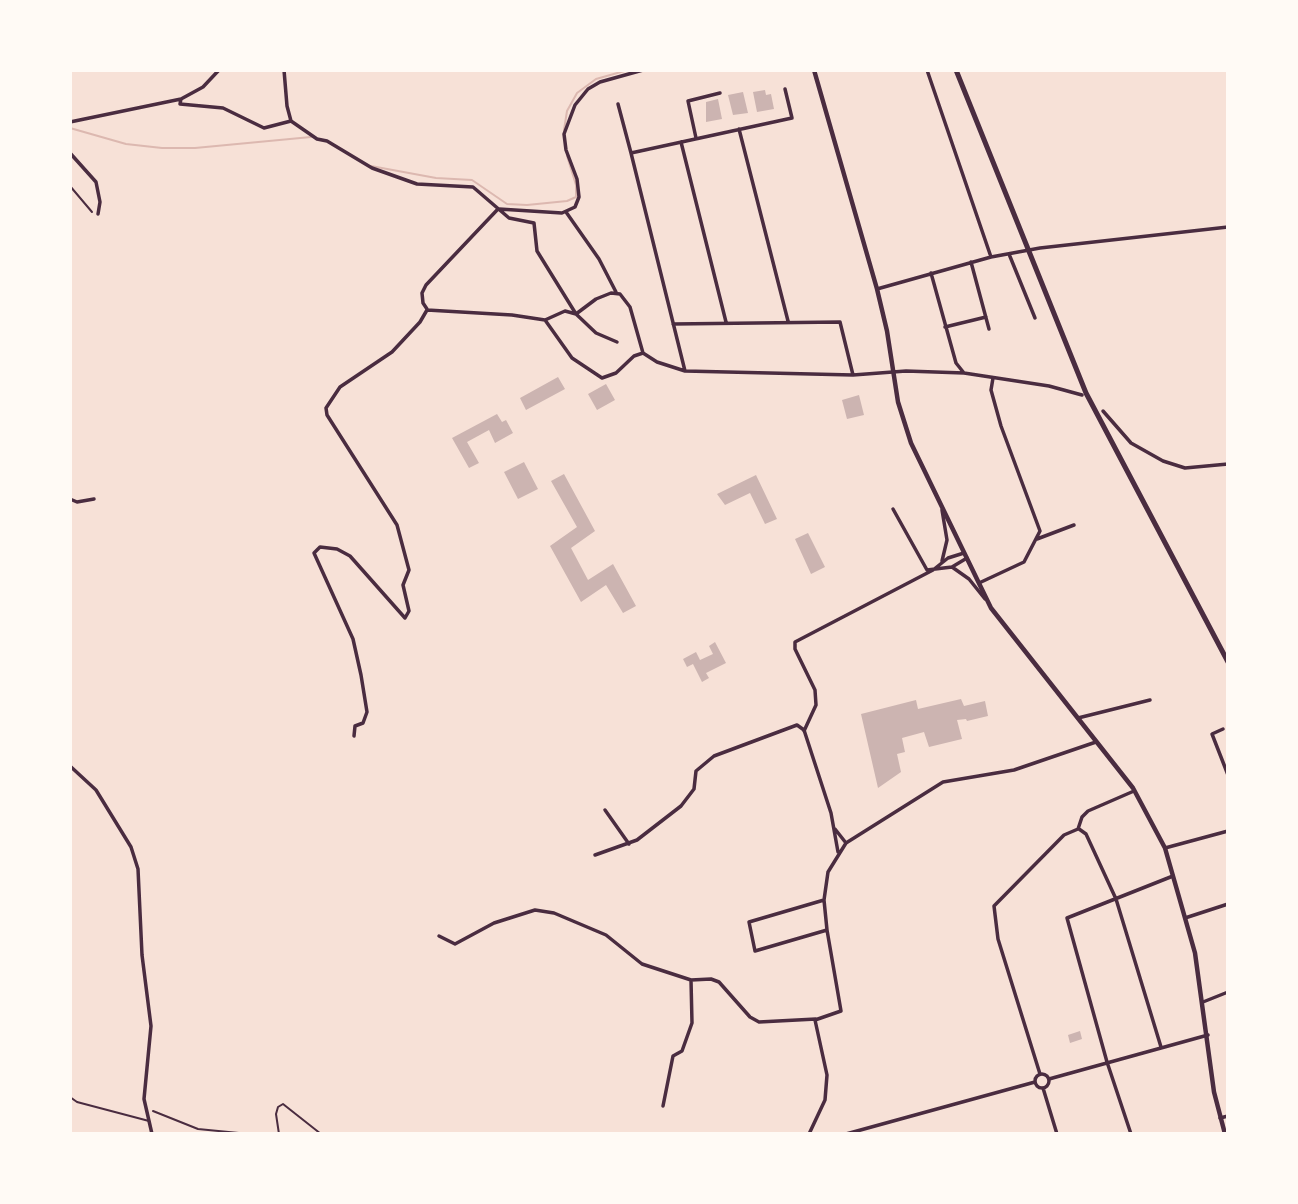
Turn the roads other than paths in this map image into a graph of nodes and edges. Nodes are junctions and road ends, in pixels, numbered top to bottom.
1 (219, 70) edge
2 (284, 70) edge
3 (643, 70) edge
4 (814, 70) edge
5 (928, 70) edge
6 (956, 70) edge
7 (785, 89) dead end
8 (720, 93) dead end
9 (181, 99) junction
10 (618, 104) dead end
11 (291, 121) junction
12 (70, 122) edge
13 (739, 129) junction
14 (696, 138) junction
15 (681, 142) junction
16 (70, 153) edge
17 (631, 153) junction
18 (498, 209) junction
19 (566, 212) junction
20 (98, 214) road end
21 (1228, 227) edge
22 (1009, 254) junction
23 (991, 257) junction
24 (971, 262) junction
25 (931, 274) junction
26 (877, 289) junction
27 (616, 292) junction
28 (427, 310) junction
29 (576, 314) junction
30 (986, 317) junction
31 (1035, 318) dead end
32 (545, 320) junction
33 (788, 321) junction
34 (726, 322) junction
35 (673, 324) junction
36 (945, 327) junction
37 (989, 330) dead end
38 (617, 342) dead end
39 (643, 353) junction
40 (685, 371) junction
41 (964, 373) junction
42 (895, 374) junction
43 (853, 375) junction
44 (993, 378) junction
45 (1082, 395) dead end
46 (1103, 411) dead end
47 (1228, 464) edge
48 (70, 499) edge
49 (94, 499) dead end
50 (942, 506) junction
51 (893, 509) dead end
52 (1074, 525) dead end
53 (1037, 539) junction
54 (966, 556) junction
55 (941, 563) junction
56 (952, 567) junction
57 (933, 570) junction
58 (979, 583) junction
59 (991, 608) junction
60 (1228, 662) edge
61 (1150, 700) dead end
62 (1076, 719) junction
63 (1223, 729) dead end
64 (804, 731) junction
65 (354, 736) dead end
66 (1096, 742) junction
67 (70, 766) edge
68 (1228, 775) edge
69 (1134, 790) junction
70 (605, 810) dead end
71 (833, 824) junction
72 (1078, 829) junction
73 (1228, 831) edge
74 (846, 843) junction
75 (629, 844) junction
76 (1164, 848) junction
77 (838, 852) junction
78 (596, 855) dead end
79 (1173, 876) junction
80 (1116, 899) junction
81 (824, 900) junction
82 (1228, 904) edge
83 (1185, 918) junction
84 (827, 930) junction
85 (439, 936) dead end
86 (691, 980) junction
87 (1228, 992) edge
88 (1203, 1002) junction
89 (816, 1019) junction
90 (1208, 1035) junction
91 (1161, 1047) junction
92 (1107, 1062) junction
93 (1040, 1074) junction
94 (1049, 1079) junction
95 (1035, 1082) junction
96 (1043, 1088) junction
97 (70, 1097) edge
98 (663, 1106) dead end
99 (1228, 1116) edge
100 (1220, 1118) junction
101 (150, 1122) junction
102 (152, 1134) edge
103 (808, 1134) edge
104 (846, 1134) edge
105 (1057, 1134) edge
106 (1131, 1134) edge
107 (1225, 1134) edge

1 - 9 street
2 - 11 street
3 - 19 street
4 - 26 street
5 - 23 street
6 - 60 highway
7 - 13 street
8 - 14 street
9 - 11 street
9 - 12 street
10 - 17 street
11 - 18 street
13 - 14 street
13 - 33 street
14 - 15 street
15 - 17 street
15 - 34 street
16 - 20 street
17 - 35 street
18 - 19 street
18 - 28 street
18 - 29 street
19 - 27 street
21 - 22 street
22 - 23 street
22 - 31 street
23 - 24 street
24 - 25 street
24 - 30 street
25 - 26 street
25 - 36 street
26 - 42 street
27 - 29 street
27 - 39 street
28 - 32 street
28 - 65 street
29 - 32 street
29 - 38 street
30 - 36 street
30 - 37 street
32 - 39 street
33 - 34 street
33 - 43 street
34 - 35 street
35 - 40 street
36 - 41 street
39 - 40 street
40 - 43 street
41 - 42 street
41 - 44 street
42 - 43 street
42 - 50 street
44 - 45 street
44 - 53 street
46 - 47 street
48 - 49 street
50 - 54 street
50 - 55 street
51 - 57 street
52 - 53 street
53 - 58 street
54 - 55 street
54 - 56 street
54 - 58 street
55 - 57 street
56 - 57 street
56 - 59 street
57 - 64 street
58 - 59 street
59 - 62 street
61 - 62 street
62 - 66 street
63 - 68 street
64 - 71 street
64 - 75 street
66 - 69 street
66 - 74 street
67 - 101 street
69 - 72 street
69 - 76 street
70 - 75 street
71 - 74 street
71 - 77 street
72 - 80 street
72 - 93 street
73 - 76 street
74 - 77 street
75 - 78 street
76 - 79 street
77 - 81 street
79 - 80 street
79 - 83 street
80 - 91 street
80 - 92 street
81 - 84 street
81 - 84 street
82 - 83 street
83 - 88 street
84 - 89 street
85 - 86 street
86 - 89 street
86 - 98 street
87 - 88 street
88 - 90 street
89 - 103 street
90 - 91 street
90 - 100 street
91 - 92 street
92 - 94 street
92 - 106 street
93 - 94 street
93 - 95 street
94 - 96 street
95 - 96 street
95 - 104 street
96 - 105 street
97 - 101 lane
99 - 100 street
100 - 107 street
101 - 102 street

